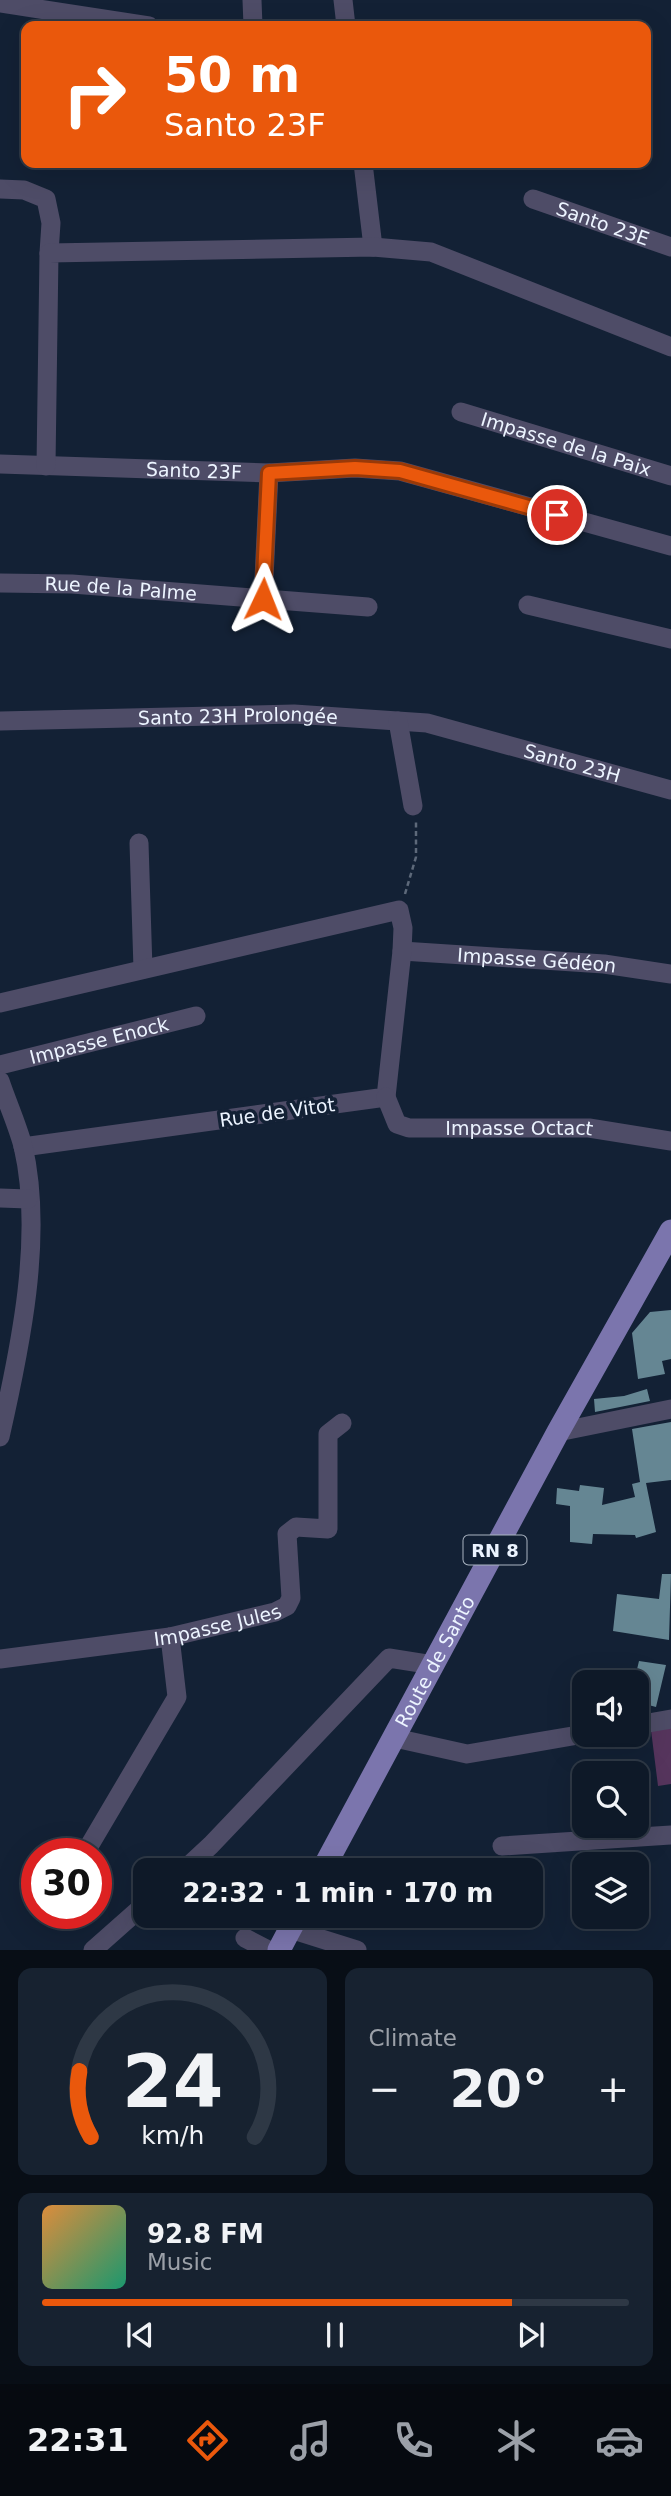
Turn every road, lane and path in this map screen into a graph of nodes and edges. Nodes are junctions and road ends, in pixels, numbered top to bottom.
1 (252, 0) edge
2 (343, 0) edge
3 (0, 3) edge
4 (117, 21) edge
5 (253, 21) edge
6 (345, 21) edge
7 (364, 168) edge
8 (0, 189) edge
9 (533, 199) dead end
10 (373, 247) junction
11 (671, 247) edge
12 (49, 253) junction
13 (671, 347) edge
14 (461, 412) dead end
15 (0, 464) edge
16 (46, 466) junction
17 (269, 473) junction
18 (671, 476) edge
19 (671, 546) edge
20 (0, 583) edge
21 (263, 599) junction
22 (528, 605) dead end
23 (368, 607) dead end
24 (671, 639) edge
25 (0, 721) edge
26 (398, 721) junction
27 (474, 735) joint
28 (671, 790) edge
29 (414, 812) joint
30 (139, 843) dead end
31 (399, 910) junction
32 (402, 951) junction
33 (143, 969) junction
34 (671, 974) edge
35 (0, 1003) edge
36 (197, 1016) dead end
37 (0, 1065) edge
38 (0, 1081) edge
39 (386, 1097) junction
40 (671, 1141) edge
41 (23, 1147) junction
42 (0, 1198) edge
43 (29, 1199) junction
44 (671, 1231) edge
45 (671, 1409) edge
46 (342, 1423) dead end
47 (558, 1432) junction
48 (0, 1437) edge
49 (170, 1637) junction
50 (0, 1659) edge
51 (433, 1665) junction
52 (671, 1719) edge
53 (649, 1723) edge
54 (572, 1736) edge
55 (395, 1738) junction
56 (671, 1835) edge
57 (94, 1838) edge
58 (502, 1846) dead end
59 (197, 1858) edge
60 (329, 1858) edge
61 (133, 1915) edge
62 (291, 1928) edge
63 (306, 1928) edge
64 (245, 1938) dead end
65 (93, 1950) edge
66 (268, 1950) edge
67 (279, 1950) edge
68 (357, 1950) edge

1 - 5 street
2 - 6 street
3 - 4 street
7 - 10 street
8 - 12 street
9 - 11 street, Santo 23E
10 - 12 street
10 - 13 street
12 - 16 street
14 - 18 street, Impasse de la Paix
15 - 16 street, Santo 23F
16 - 17 street, Santo 23F
17 - 19 street, Santo 23F
17 - 21 street
20 - 21 street, Rue de la Palme
21 - 23 street, Rue de la Palme
22 - 24 street
25 - 26 street, Santo 23H Prolongée
26 - 27 street, Santo 23H Prolongée
26 - 29 street
27 - 28 street, Santo 23H
29 - 31 path
30 - 33 street
31 - 32 street
31 - 33 street
32 - 34 street, Impasse Gédéon
32 - 39 street
33 - 35 street
36 - 37 street, Impasse Enock
38 - 41 street
39 - 40 street, Impasse Octact
39 - 41 street, Rue de Vitot
41 - 43 street
42 - 43 street
43 - 48 street
44 - 47 main road, Route de Santo / RN 8
45 - 47 street
46 - 49 street, Impasse Jules
47 - 51 main road, Route de Santo / RN 8
49 - 50 street, Impasse Jules
49 - 57 street
51 - 55 main road, Route de Santo / RN 8
51 - 59 street
52 - 53 street
54 - 55 street
55 - 60 main road, Route de Santo / RN 8
56 - 58 street
61 - 65 street
62 - 67 main road
63 - 68 street
64 - 66 street

